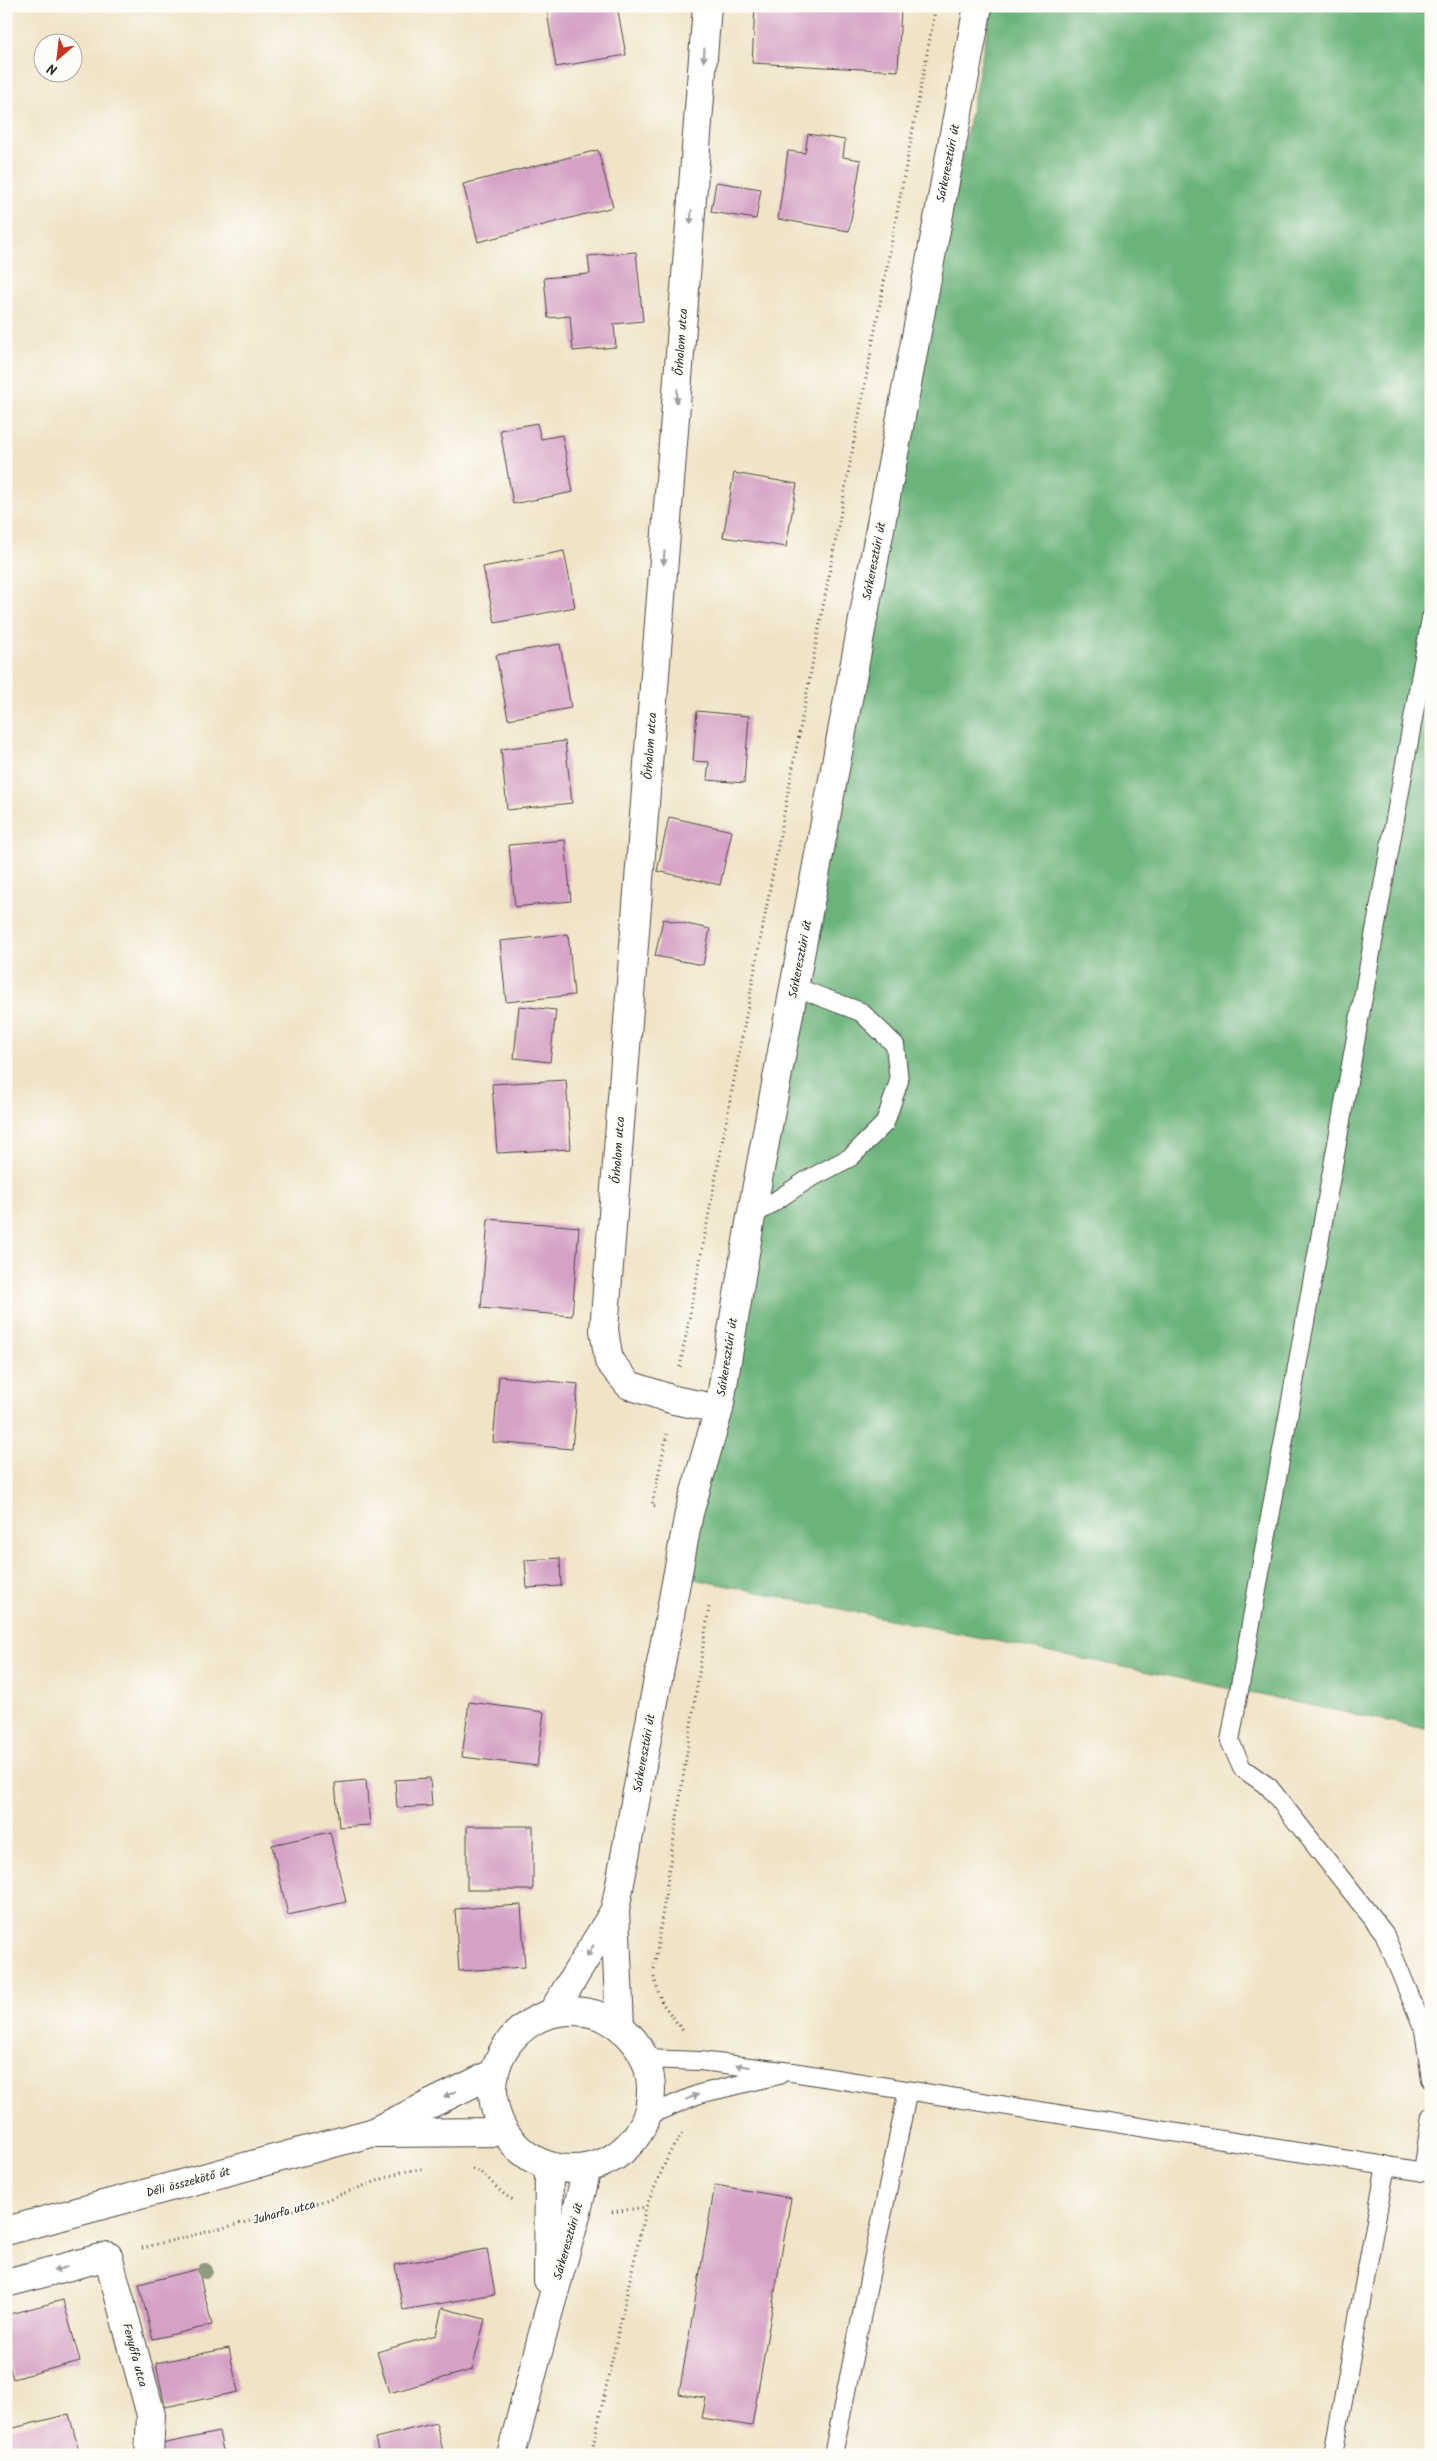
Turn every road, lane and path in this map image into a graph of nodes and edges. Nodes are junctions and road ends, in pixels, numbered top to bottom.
1 (707, 6) edge
2 (978, 6) edge
3 (1431, 618) edge
4 (795, 986) junction
5 (751, 1217) junction
6 (719, 1409) junction
7 (615, 1910) junction
8 (552, 2013) junction
9 (620, 2027) junction
10 (645, 2059) junction
11 (494, 2072) junction
12 (792, 2072) junction
13 (1431, 2079) edge
14 (908, 2090) junction
15 (647, 2116) junction
16 (1431, 2116) edge
17 (504, 2132) junction
18 (371, 2133) junction
19 (1386, 2165) junction
20 (464, 2167) dead end
21 (549, 2167) junction
22 (428, 2168) dead end
23 (587, 2168) junction
24 (1427, 2172) edge
25 (646, 2207) dead end
26 (549, 2213) junction
27 (6, 2231) edge
28 (108, 2256) junction
29 (6, 2283) edge
30 (548, 2314) junction
31 (149, 2455) edge
32 (511, 2455) edge
33 (591, 2455) edge
34 (833, 2455) edge
35 (1333, 2455) edge

1 -> 6 main road, Őrhalom utca
2 - 4 main road, Sárkeresztúri út
3 - 13 lane
4 - 5 main road, Sárkeresztúri út
4 - 5 lane
5 - 6 main road, Sárkeresztúri út
6 - 7 main road, Sárkeresztúri út
7 -> 8 main road, Sárkeresztúri út
7 - 9 main road, Sárkeresztúri út
8 - 9 main road
8 - 11 main road
9 - 10 main road
12 -> 10 lane
10 - 15 main road
11 - 17 main road
11 -> 18 main road, Déli összekötő út
12 - 14 lane
15 -> 12 lane
14 - 19 lane
14 - 34 lane
15 - 23 main road
16 - 24 lane
17 - 18 main road, Déli összekötő út
17 - 21 main road
18 - 27 main road, Déli összekötő út
19 - 24 lane
19 - 35 lane
20 - 26 path
21 - 23 main road
21 - 26 main road, Sárkeresztúri út
22 - 28 path, Juharfa utca
23 - 30 main road, Sárkeresztúri út
25 - 33 path
26 - 30 main road, Sárkeresztúri út
28 -> 29 main road
28 - 31 main road, Fenyőfa utca
30 - 32 main road, Sárkeresztúri út

